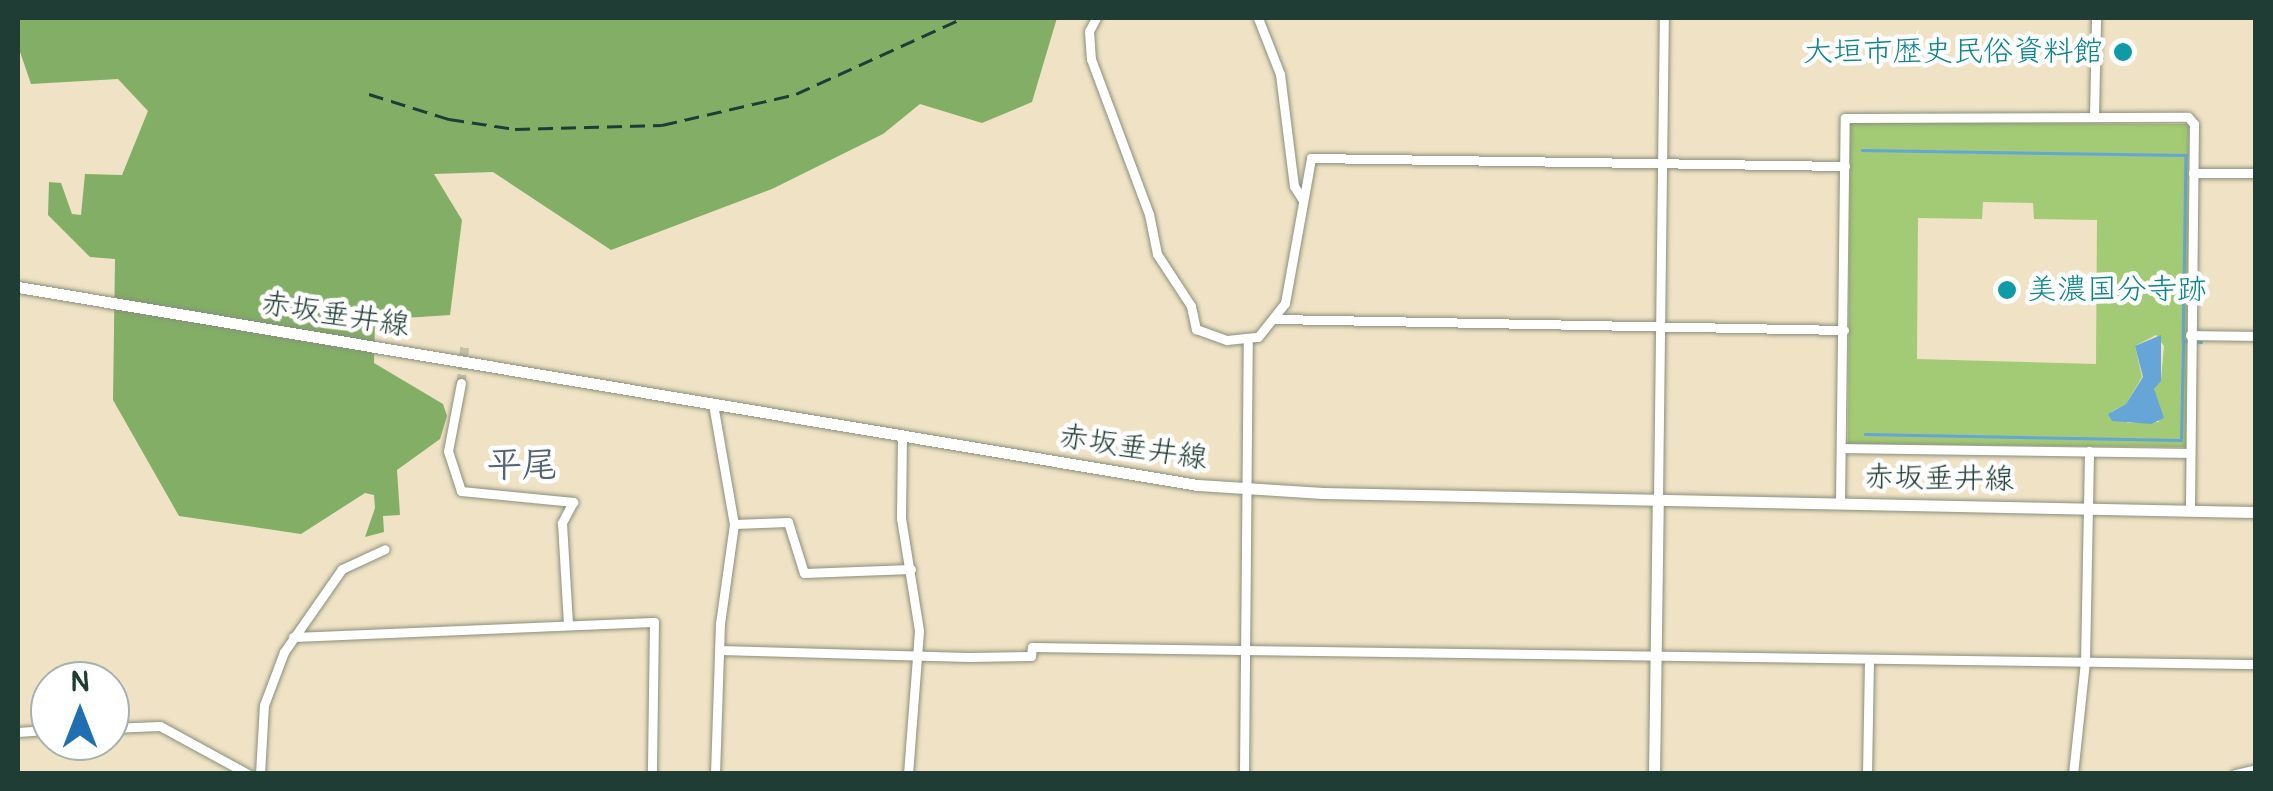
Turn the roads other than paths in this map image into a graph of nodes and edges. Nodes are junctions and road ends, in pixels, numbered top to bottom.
1 (1096, 18) edge
2 (1258, 18) edge
3 (1664, 18) edge
4 (2096, 18) edge
5 (2094, 118) junction
6 (1661, 164) junction
7 (1845, 166) junction
8 (2193, 173) junction
9 (2256, 173) edge
10 (1302, 199) junction
11 (18, 288) edge
12 (1276, 319) junction
13 (1658, 328) junction
14 (1844, 330) junction
15 (2190, 335) junction
16 (2256, 336) edge
17 (1248, 343) junction
18 (461, 382) tunnel mouth
19 (713, 404) junction
20 (902, 436) junction
21 (1842, 448) junction
22 (2089, 451) junction
23 (2189, 453) junction
24 (1247, 488) junction
25 (1658, 500) junction
26 (1840, 502) junction
27 (2088, 507) junction
28 (2190, 511) junction
29 (2256, 512) edge
30 (734, 524) junction
31 (385, 550) dead end
32 (911, 569) junction
33 (568, 624) junction
34 (293, 637) junction
35 (720, 650) junction
36 (1246, 650) junction
37 (1656, 656) junction
38 (917, 657) junction
39 (1869, 659) junction
40 (2085, 662) junction
41 (2256, 664) edge
42 (130, 727) edge
43 (2256, 769) edge
44 (248, 774) edge
45 (260, 774) edge
46 (652, 774) edge
47 (715, 774) edge
48 (908, 774) edge
49 (1244, 774) edge
50 (1654, 774) edge
51 (1867, 774) edge
52 (2072, 774) edge
53 (2235, 774) edge

1 - 17 street
2 - 10 street
3 - 6 street
4 - 5 street
5 - 7 street
5 - 8 street
6 - 7 street
6 - 10 street
6 - 13 street
7 - 14 street
8 - 9 street
8 - 15 street
10 - 12 street
11 - 19 main road, 赤坂垂井線
12 - 13 street
12 - 17 street
13 - 14 street
13 - 25 street
14 - 21 street
15 - 16 street
15 - 23 street
17 - 24 street
18 - 33 street
19 - 20 main road, 赤坂垂井線
19 - 30 street
20 - 24 main road, 赤坂垂井線
20 - 32 street
21 - 22 street
21 - 26 street
22 - 23 street
22 - 27 street
23 - 28 street
24 - 25 main road, 赤坂垂井線
24 - 36 street
25 - 26 main road, 赤坂垂井線
25 - 37 main road
26 - 27 main road, 赤坂垂井線
27 - 28 main road, 赤坂垂井線
27 - 40 street
28 - 29 main road, 赤坂垂井線
30 - 32 street
30 - 35 street
31 - 34 street
32 - 38 street
33 - 34 street
33 - 46 street
34 - 45 street
35 - 38 street
35 - 47 street
36 - 37 street
36 - 38 street
36 - 49 street
37 - 39 street
37 - 50 main road
38 - 48 street
39 - 40 street
39 - 51 street
40 - 41 street
40 - 52 street
42 - 44 street
43 - 53 street

